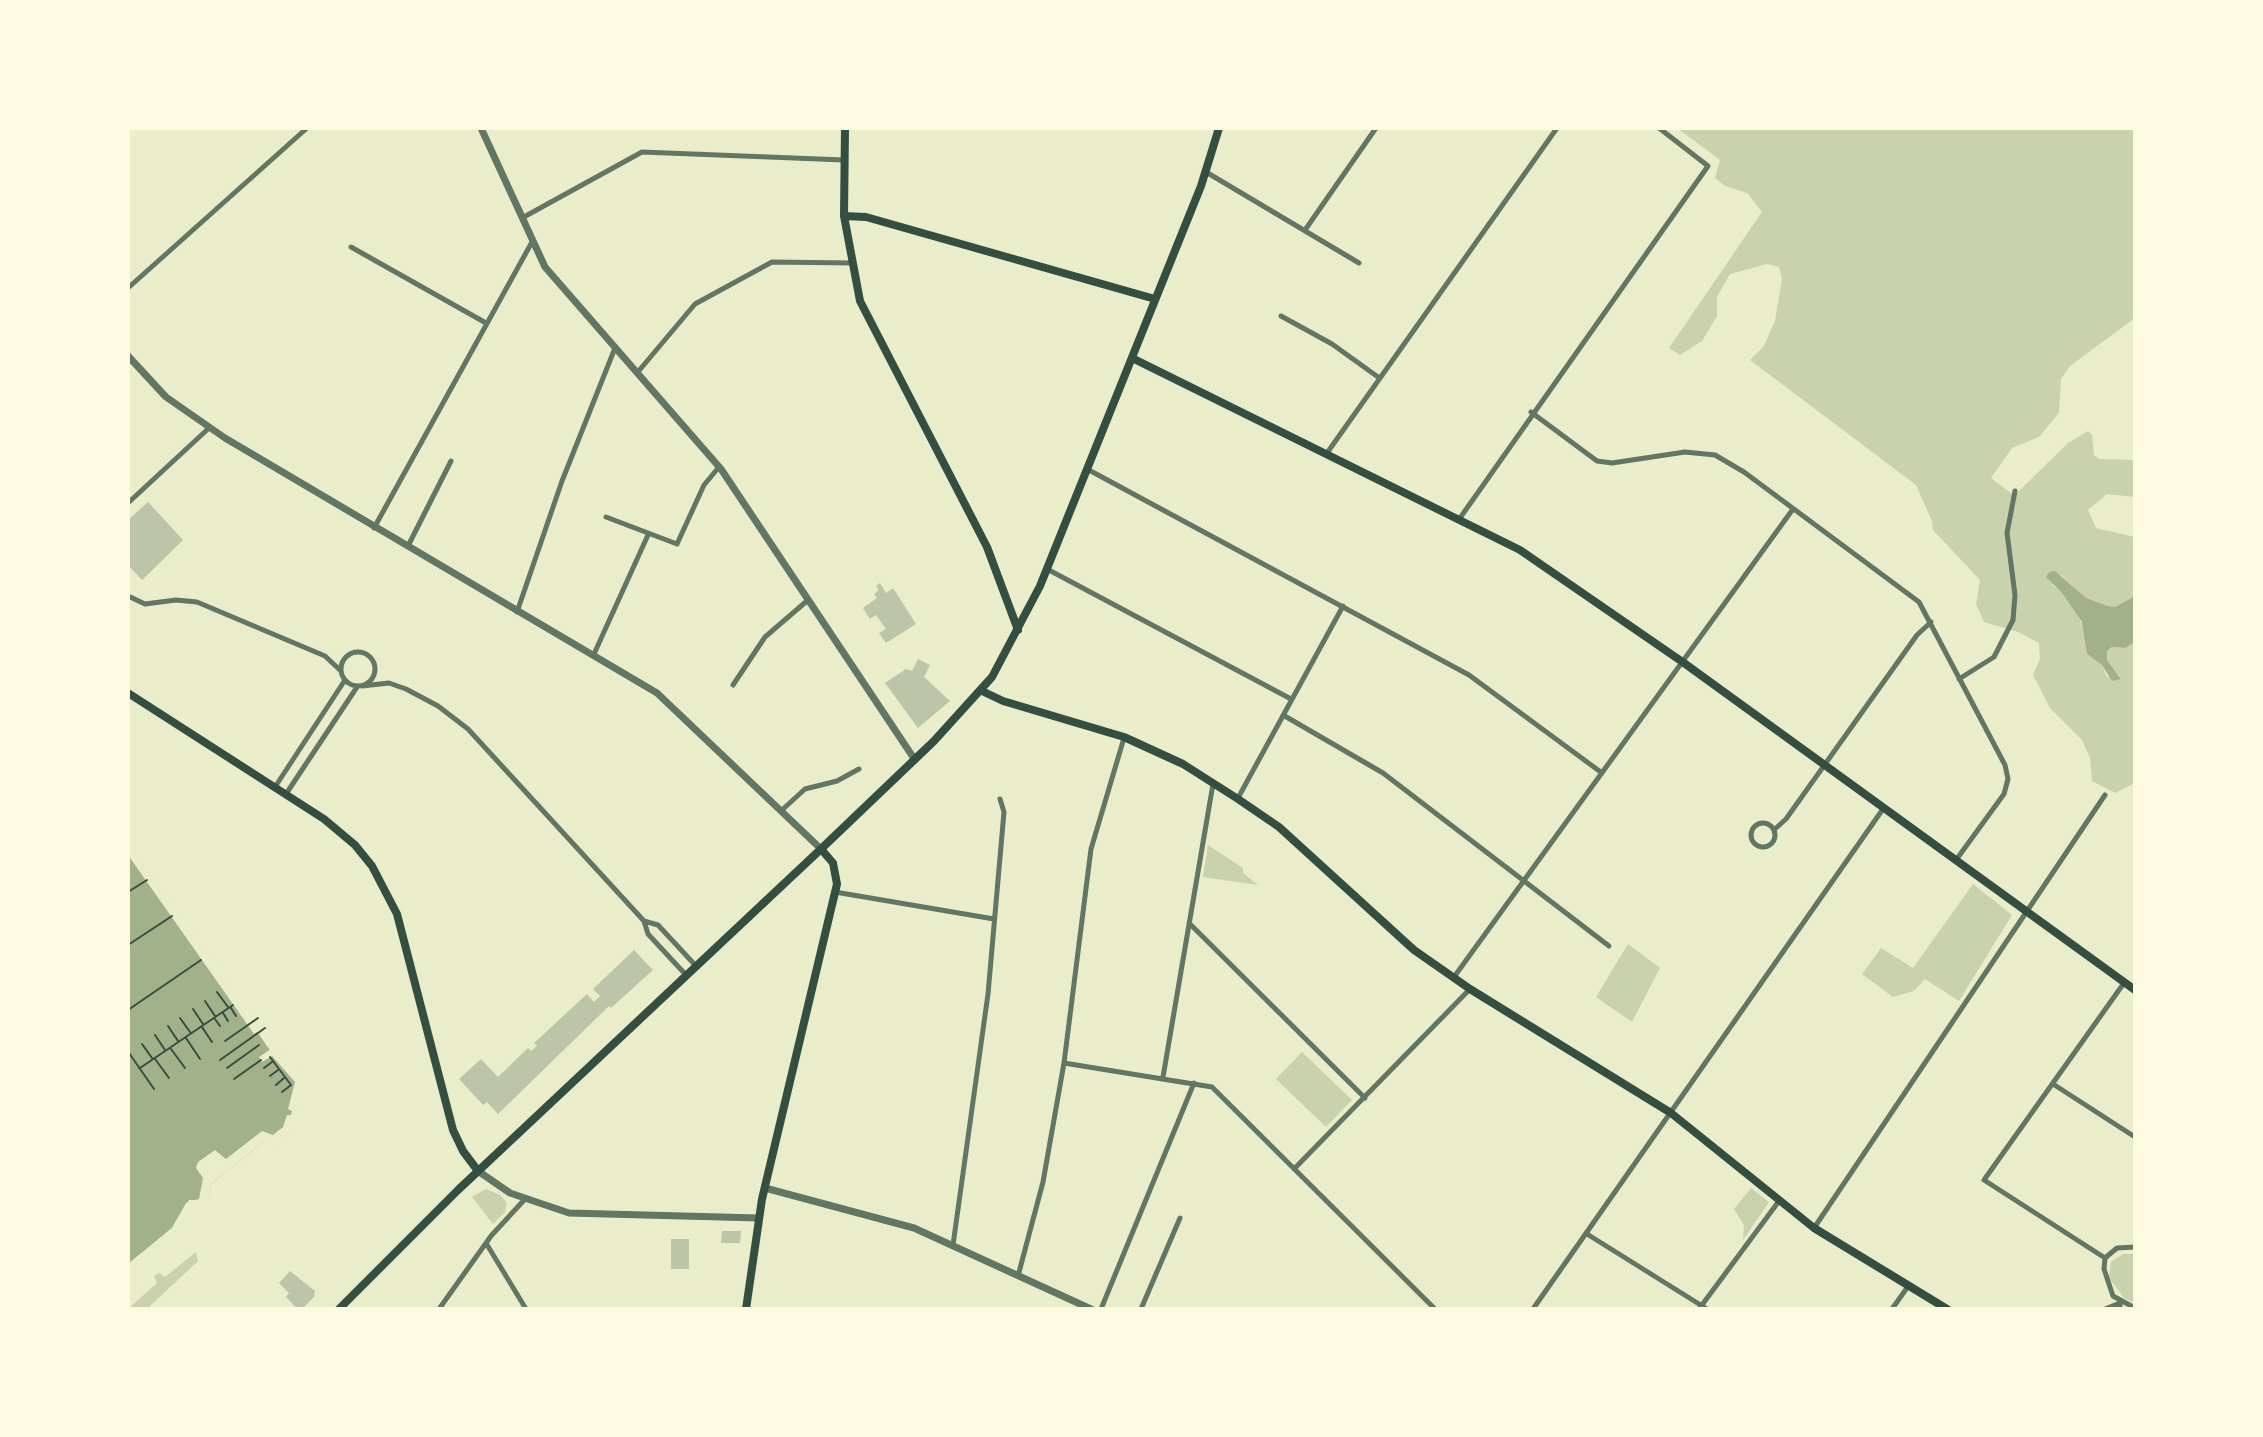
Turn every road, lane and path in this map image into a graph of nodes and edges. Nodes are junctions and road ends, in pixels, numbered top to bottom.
1 (307, 128) edge
2 (481, 128) edge
3 (845, 128) edge
4 (1219, 128) edge
5 (1376, 128) edge
6 (1557, 128) edge
7 (1659, 128) edge
8 (844, 160) junction
9 (1206, 172) junction
10 (844, 216) junction
11 (521, 218) junction
12 (1305, 230) junction
13 (532, 242) junction
14 (351, 247) dead end
15 (851, 263) junction
16 (1359, 263) dead end
17 (128, 288) edge
18 (1155, 299) junction
19 (1281, 316) dead end
20 (486, 323) junction
21 (615, 348) junction
22 (128, 356) edge
23 (1132, 358) junction
24 (637, 373) junction
25 (1378, 377) junction
26 (1531, 412) junction
27 (209, 428) junction
28 (1327, 453) junction
29 (451, 461) dead end
30 (719, 467) junction
31 (1087, 469) junction
32 (2015, 491) dead end
33 (128, 503) edge
34 (1793, 509) junction
35 (606, 517) dead end
36 (1460, 518) junction
37 (374, 528) junction
38 (648, 535) junction
39 (407, 548) junction
40 (1047, 569) junction
41 (128, 596) edge
42 (809, 599) junction
43 (1343, 606) junction
44 (517, 612) junction
45 (1931, 622) junction
46 (1018, 630) junction
47 (350, 654) junction
48 (594, 654) junction
49 (325, 656) junction
50 (375, 663) junction
51 (1684, 663) junction
52 (341, 671) junction
53 (1959, 679) junction
54 (345, 680) junction
55 (389, 683) junction
56 (733, 685) dead end
57 (360, 686) junction
58 (982, 691) junction
59 (128, 693) edge
60 (1291, 699) junction
61 (1283, 715) junction
62 (1124, 737) junction
63 (915, 760) junction
64 (1823, 766) junction
65 (859, 769) dead end
66 (1602, 773) junction
67 (1213, 784) junction
68 (275, 788) junction
69 (286, 795) junction
70 (2105, 795) dead end
71 (1000, 799) dead end
72 (1238, 799) junction
73 (1883, 809) junction
74 (782, 810) junction
75 (1775, 829) junction
76 (821, 849) junction
77 (1956, 861) junction
78 (1523, 878) junction
79 (147, 880) dead end
80 (128, 892) edge
81 (835, 892) junction
82 (2026, 911) junction
83 (172, 916) dead end
84 (994, 919) junction
85 (644, 921) junction
86 (1189, 922) junction
87 (128, 945) edge
88 (1609, 946) dead end
89 (201, 960) dead end
90 (696, 966) junction
91 (686, 975) junction
92 (1454, 977) junction
93 (2124, 983) junction
94 (1470, 989) junction
95 (2135, 990) edge
96 (217, 992) dead end
97 (205, 1001) dead end
98 (230, 1006) junction
99 (193, 1009) dead end
100 (128, 1010) edge
101 (222, 1012) junction
102 (236, 1016) dead end
103 (215, 1017) junction
104 (180, 1018) dead end
105 (258, 1018) dead end
106 (228, 1021) dead end
107 (168, 1026) dead end
108 (202, 1026) junction
109 (220, 1026) dead end
110 (265, 1028) dead end
111 (191, 1033) junction
112 (155, 1035) dead end
113 (185, 1037) junction
114 (225, 1041) dead end
115 (178, 1042) junction
116 (212, 1042) dead end
117 (142, 1044) dead end
118 (259, 1045) dead end
119 (170, 1048) junction
120 (166, 1051) junction
121 (129, 1053) edge
122 (270, 1057) dead end
123 (154, 1058) junction
124 (200, 1059) dead end
125 (220, 1060) dead end
126 (261, 1060) dead end
127 (273, 1061) junction
128 (1064, 1063) junction
129 (140, 1068) junction
130 (185, 1068) dead end
131 (227, 1068) dead end
132 (264, 1068) dead end
133 (279, 1069) junction
134 (270, 1076) dead end
135 (1163, 1077) junction
136 (169, 1078) dead end
137 (285, 1078) junction
138 (234, 1079) dead end
139 (1194, 1083) junction
140 (2053, 1084) junction
141 (276, 1085) dead end
142 (154, 1089) dead end
143 (282, 1092) dead end
144 (1365, 1098) junction
145 (1671, 1113) junction
146 (2135, 1137) edge
147 (1294, 1169) junction
148 (478, 1171) junction
149 (765, 1188) junction
150 (525, 1199) junction
151 (1780, 1200) junction
152 (759, 1218) junction
153 (1180, 1218) dead end
154 (1814, 1228) junction
155 (1587, 1234) junction
156 (486, 1243) junction
157 (953, 1245) junction
158 (2135, 1247) edge
159 (2105, 1258) junction
160 (1018, 1276) junction
161 (1909, 1285) junction
162 (2120, 1306) edge
163 (1702, 1308) edge
164 (2135, 1308) edge
165 (339, 1309) edge
166 (439, 1309) edge
167 (526, 1309) edge
168 (746, 1309) edge
169 (1091, 1309) edge
170 (1101, 1309) edge
171 (1141, 1309) edge
172 (1435, 1309) edge
173 (1533, 1309) edge
174 (1892, 1309) edge
175 (1947, 1309) edge
176 (2105, 1309) edge

1 - 17 street
2 - 11 street
3 - 8 main road
4 - 9 main road
5 - 12 street
6 - 25 street
7 - 26 street
8 - 10 main road
8 - 11 street
9 - 12 street
9 - 18 main road
10 - 15 main road
10 - 18 main road
11 - 13 street
12 - 16 street
13 - 20 street
13 - 21 street
14 - 20 street
15 - 24 street
15 - 46 main road
18 - 23 main road
19 - 25 street
20 - 37 street
21 - 24 street
21 - 44 street
22 - 27 street
23 - 28 main road
23 - 31 main road
24 - 30 street
25 - 28 street
26 - 34 street
26 - 36 street
27 - 33 street
27 - 37 street
28 - 36 main road
29 - 39 street
30 - 38 street
30 - 42 street
31 - 40 main road
31 - 43 street
32 - 53 street
34 - 45 street
34 - 51 street
35 - 38 street
36 - 51 main road
37 - 39 street
38 - 48 street
39 - 44 street
40 - 46 main road
40 - 60 street
41 - 49 street
42 - 56 street
42 - 63 street
43 - 60 street
43 - 66 street
44 - 48 street
45 - 53 street
45 - 64 street
46 - 58 main road
47 - 49 street
47 - 50 street
47 - 52 street
48 - 74 street
49 - 52 street
50 - 55 street
50 - 57 street
51 - 64 main road
51 - 66 street
52 - 54 street
53 - 77 street
54 - 57 street
54 - 68 street
55 - 57 street
55 - 85 street
57 - 69 street
58 - 62 main road
58 - 63 main road
59 - 68 main road
60 - 61 street
61 - 72 street
61 - 78 street
62 - 67 main road
62 - 128 street
63 - 76 main road
64 - 73 main road
64 - 75 street
65 - 74 street
66 - 78 street
67 - 72 main road
67 - 86 street
68 - 69 main road
69 - 148 main road
70 - 82 street
71 - 84 street
72 - 92 main road
73 - 77 main road
73 - 145 street
74 - 76 street
75 - 75 street
76 - 81 main road
76 - 90 main road
77 - 82 main road
78 - 88 street
78 - 92 street
79 - 80 path
81 - 84 street
81 - 149 main road
82 - 93 main road
82 - 154 street
83 - 87 path
84 - 157 street
85 - 90 street
85 - 91 street
86 - 135 street
86 - 144 street
89 - 100 path
90 - 91 main road
91 - 148 main road
92 - 94 main road
93 - 95 main road
93 - 140 street
94 - 144 street
94 - 145 main road
96 - 98 path
97 - 103 path
98 - 101 path
98 - 102 path
99 - 108 path
101 - 103 path
101 - 106 path
103 - 108 path
103 - 109 path
104 - 111 path
105 - 114 path
107 - 115 path
108 - 111 path
108 - 116 path
110 - 125 path
111 - 113 path
112 - 120 path
113 - 115 path
113 - 124 path
115 - 119 path
117 - 123 path
118 - 131 path
119 - 120 path
119 - 130 path
120 - 123 path
121 - 129 path
122 - 127 path
123 - 129 path
123 - 136 path
126 - 138 path
127 - 132 path
127 - 133 path
128 - 135 street
128 - 160 street
129 - 142 path
133 - 134 path
133 - 137 path
135 - 139 street
137 - 141 path
137 - 143 path
139 - 147 street
139 - 170 street
140 - 146 street
140 - 159 street
144 - 147 street
145 - 151 main road
145 - 155 street
147 - 172 street
148 - 150 street
148 - 165 main road
149 - 152 main road
149 - 157 street
150 - 152 street
150 - 156 street
151 - 154 main road
151 - 163 street
152 - 168 main road
153 - 171 street
154 - 161 main road
155 - 163 street
155 - 173 street
156 - 166 street
156 - 167 street
157 - 160 street
158 - 159 street
159 - 162 street
160 - 169 street
161 - 174 street
161 - 175 main road
162 - 164 street
162 - 176 street

